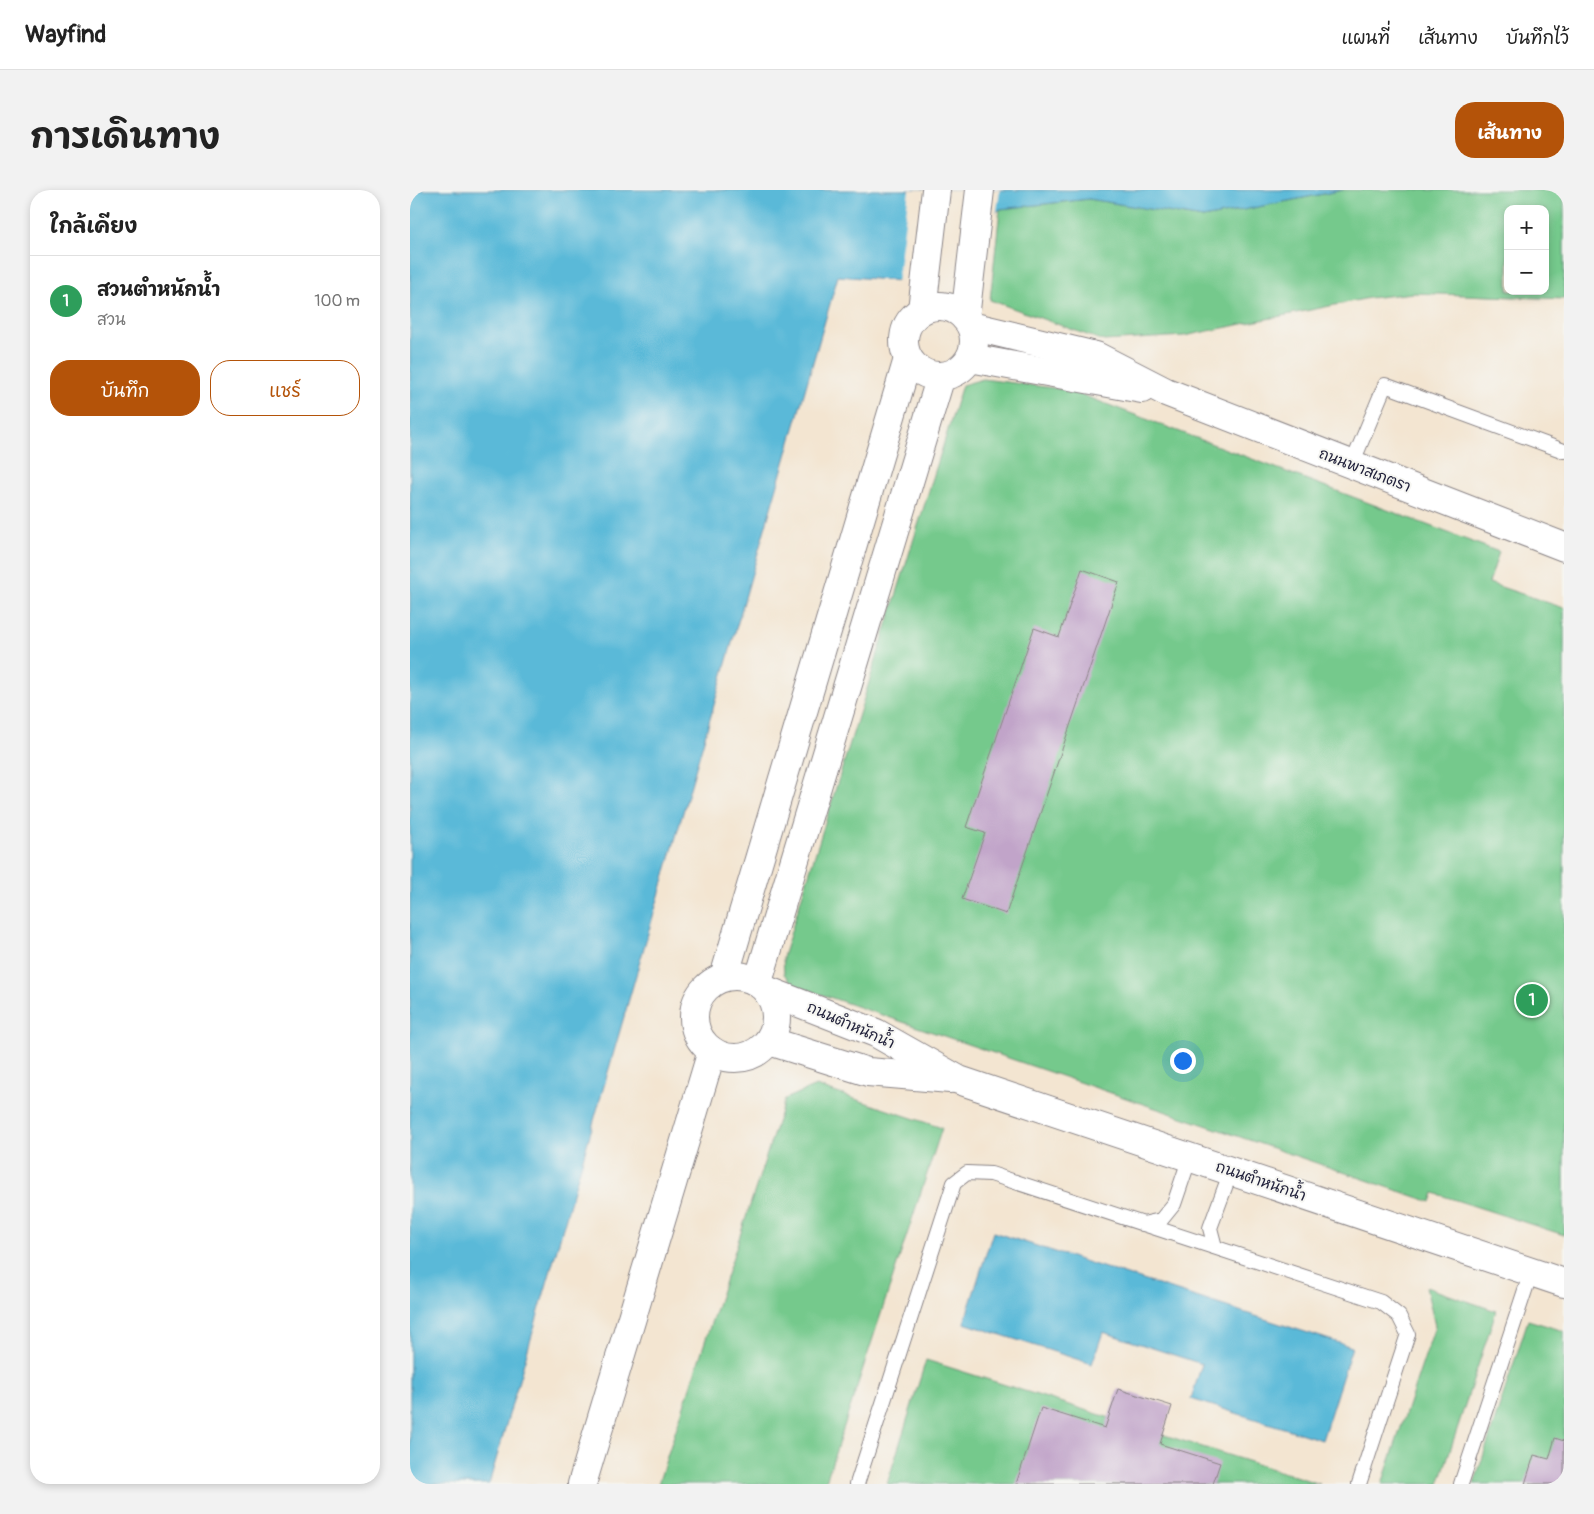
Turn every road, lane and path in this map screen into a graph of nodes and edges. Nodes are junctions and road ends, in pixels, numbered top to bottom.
1 (936, 190) edge
2 (980, 190) edge
3 (922, 310) junction
4 (968, 322) junction
5 (970, 358) junction
6 (908, 359) junction
7 (941, 376) junction
8 (1166, 392) junction
9 (1564, 451) edge
10 (1352, 464) junction
11 (1564, 547) edge
12 (724, 977) junction
13 (762, 986) junction
14 (769, 1041) junction
15 (712, 1051) junction
16 (959, 1080) junction
17 (1190, 1157) junction
18 (1231, 1171) junction
19 (1143, 1224) junction
20 (1215, 1247) junction
21 (1531, 1272) junction
22 (1564, 1283) edge
23 (582, 1484) edge
24 (857, 1484) edge
25 (1359, 1484) edge
26 (1461, 1484) edge

1 - 3 main road
2 - 4 main road
3 - 4 main road
3 - 6 main road
4 - 5 main road
4 - 8 main road
5 - 7 main road
5 - 8 main road
6 - 7 main road
6 - 12 main road
7 - 13 main road
8 - 10 main road, ถนนพาสเภตรา
9 - 10 lane
10 - 11 main road, ถนนพาสเภตรา
12 - 13 main road
12 - 15 main road
13 - 14 main road
13 - 16 main road, ถนนตำหนักน้ำ
14 - 15 main road
14 - 16 main road, ถนนตำหนักน้ำ
15 - 23 main road
16 - 17 main road, ถนนตำหนักน้ำ
17 - 18 main road, ถนนตำหนักน้ำ
17 - 19 lane
18 - 20 lane
18 - 21 main road, ถนนตำหนักน้ำ
19 - 20 lane
19 - 24 lane
20 - 25 lane
21 - 22 main road, ถนนตำหนักน้ำ
21 - 26 lane

